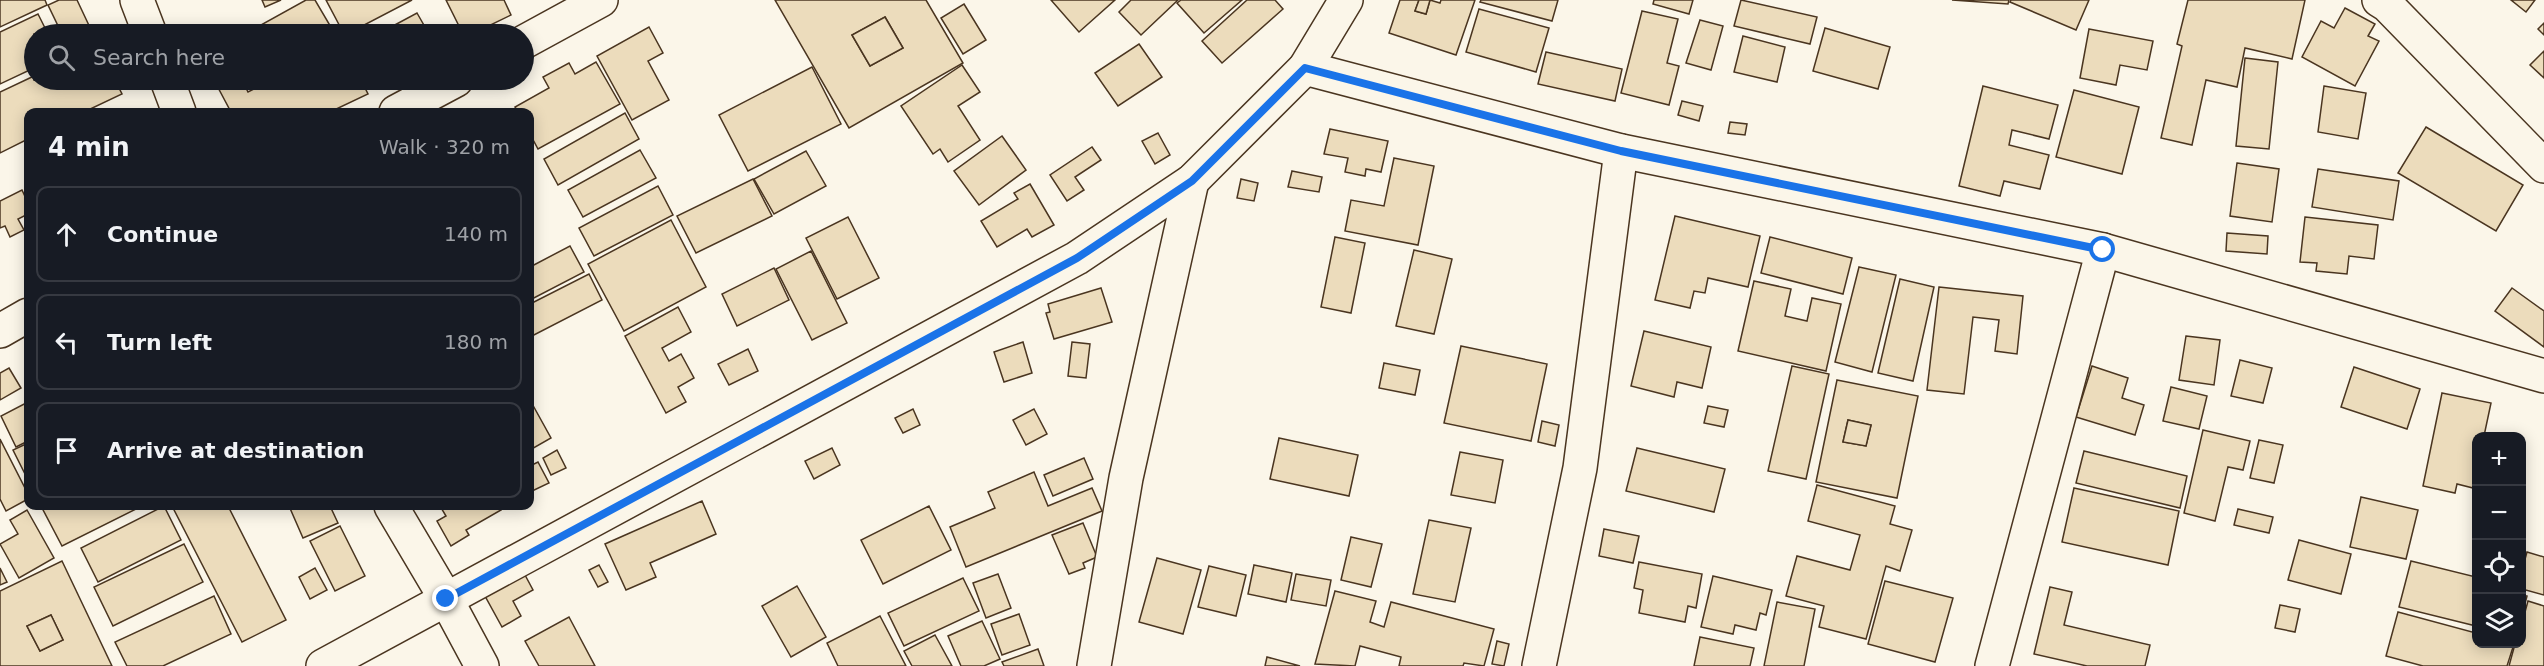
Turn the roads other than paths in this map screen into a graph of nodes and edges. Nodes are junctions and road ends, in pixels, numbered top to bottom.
1 (137, 0) edge
2 (601, 0) edge
3 (1346, 0) edge
4 (2385, 2) edge
5 (146, 24) edge
6 (534, 37) edge
7 (1305, 68) junction
8 (170, 90) edge
9 (437, 90) edge
10 (177, 108) edge
11 (404, 108) edge
12 (1621, 151) junction
13 (2544, 166) edge
14 (1192, 181) junction
15 (2103, 250) junction
16 (24, 317) edge
17 (0, 331) edge
18 (2544, 376) edge
19 (393, 510) edge
20 (446, 599) junction
21 (323, 666) edge
22 (482, 666) edge
23 (1094, 666) edge
24 (1539, 666) edge
25 (1992, 666) edge

1 - 5 street
2 - 6 street
3 - 7 street
4 - 13 street
7 - 12 street
7 - 14 street
8 - 10 street
9 - 11 street
12 - 15 street
12 - 24 street
14 - 20 street
14 - 23 street
15 - 18 street
15 - 25 street
16 - 17 street
19 - 20 street
20 - 21 street
20 - 22 street

